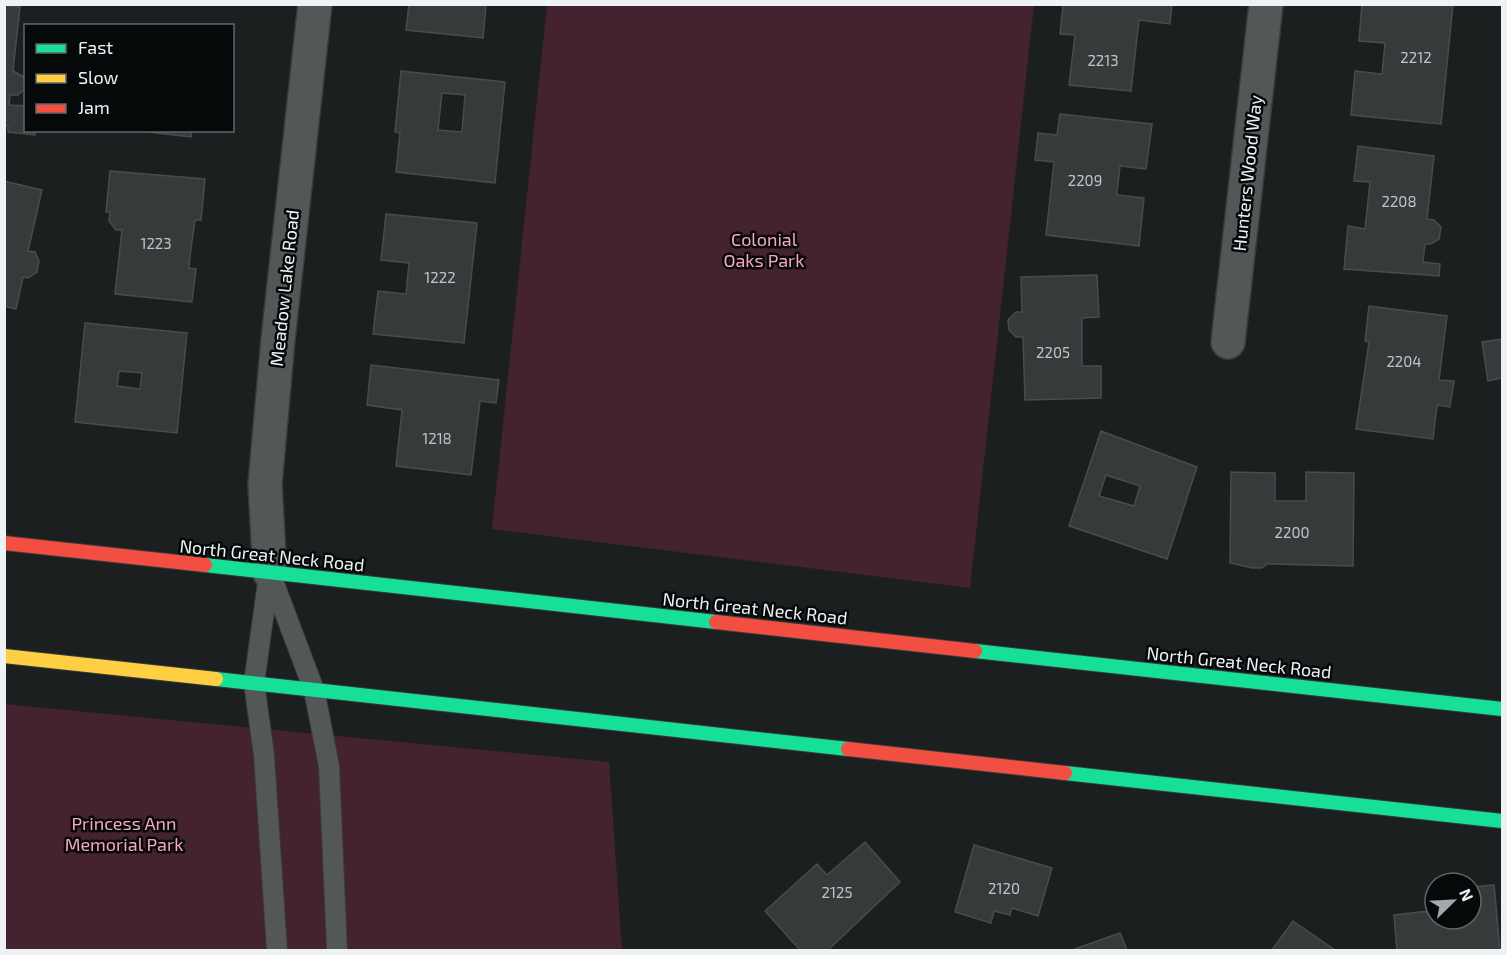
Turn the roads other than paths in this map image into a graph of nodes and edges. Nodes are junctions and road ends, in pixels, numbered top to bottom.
1 (315, 4) edge
2 (1266, 4) edge
3 (1228, 342) dead end
4 (4, 543) edge
5 (270, 573) junction
6 (4, 656) edge
7 (254, 684) junction
8 (314, 690) junction
9 (1503, 709) edge
10 (1503, 821) edge
11 (277, 951) edge
12 (337, 951) edge

1 - 5 street, Meadow Lake Road
2 - 3 street, Hunters Wood Way
4 - 5 main road, North Great Neck Road
5 - 7 lane
5 - 8 lane
5 - 9 main road, North Great Neck Road
6 - 7 main road
7 - 8 main road
7 - 11 lane
8 - 10 main road
8 - 12 lane

